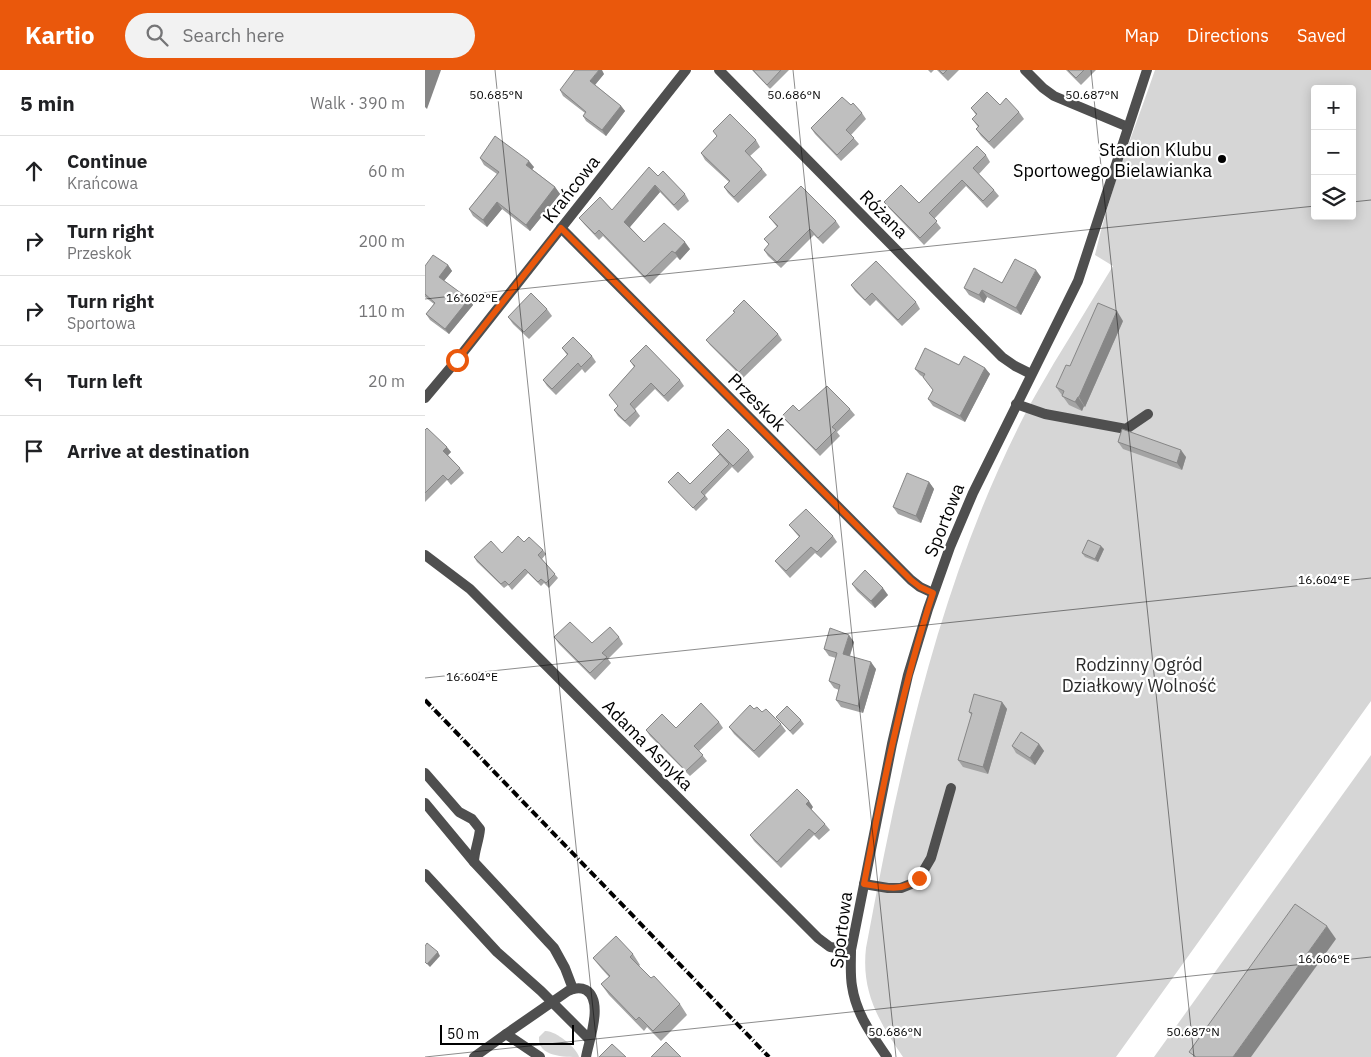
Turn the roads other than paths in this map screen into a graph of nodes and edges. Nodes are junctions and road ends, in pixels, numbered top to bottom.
1 (686, 70) edge
2 (719, 70) edge
3 (1025, 70) edge
4 (1147, 70) edge
5 (1128, 127) junction
6 (561, 228) junction
7 (1031, 374) junction
8 (425, 398) edge
9 (1016, 404) junction
10 (1148, 414) dead end
11 (425, 554) edge
12 (933, 593) junction
13 (425, 773) edge
14 (951, 788) dead end
15 (425, 804) edge
16 (474, 862) junction
17 (425, 874) edge
18 (864, 884) junction
19 (851, 950) junction
20 (573, 989) junction
21 (552, 1002) junction
22 (506, 1034) junction
23 (589, 1039) junction
24 (474, 1057) edge
25 (540, 1057) edge
26 (586, 1057) edge
27 (887, 1057) edge

1 - 6 street, Krańcowa
2 - 7 street, Różana
3 - 5 street
4 - 5 street, Sportowa
5 - 7 street, Sportowa
6 - 8 street, Krańcowa
6 - 12 street, Przeskok
7 - 9 street, Sportowa
9 - 10 street
9 - 12 street, Sportowa
11 - 19 street, Adama Asnyka
12 - 18 street, Sportowa
13 - 16 street
14 - 18 street
15 - 16 street
16 - 20 street
17 - 21 street
18 - 19 street, Sportowa
19 - 27 street, Sportowa
20 - 21 street
20 - 23 street
21 - 22 street
21 - 23 street
22 - 24 street
22 - 25 street
23 - 26 street

